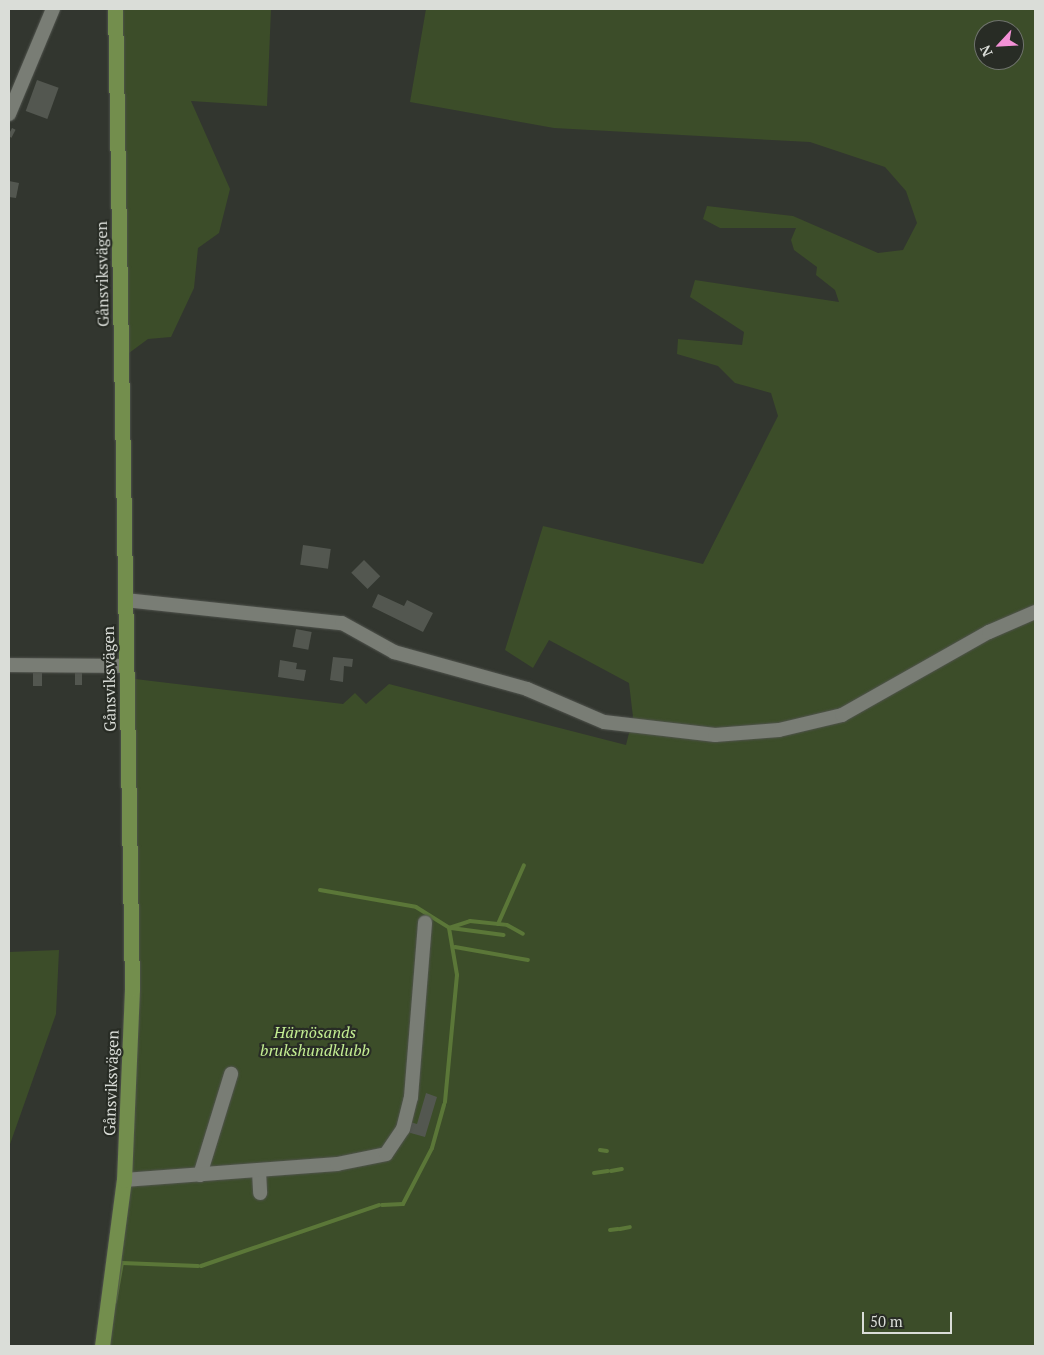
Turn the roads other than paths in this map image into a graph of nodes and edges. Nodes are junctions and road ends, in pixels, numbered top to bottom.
1 (53, 9) edge
2 (116, 9) edge
3 (9, 114) edge
4 (125, 600) junction
5 (1035, 612) edge
6 (9, 665) edge
7 (126, 666) junction
8 (425, 923) dead end
9 (231, 1074) dead end
10 (259, 1171) junction
11 (200, 1175) junction
12 (124, 1180) junction
13 (260, 1193) dead end
14 (102, 1346) edge

1 - 3 street
2 - 4 main road, Gånsviksvägen
4 - 5 street
4 - 7 main road, Gånsviksvägen
6 - 7 street
7 - 12 main road, Gånsviksvägen
8 - 10 street
9 - 11 street
10 - 11 street
10 - 13 street
11 - 12 street
12 - 14 main road, Gånsviksvägen

